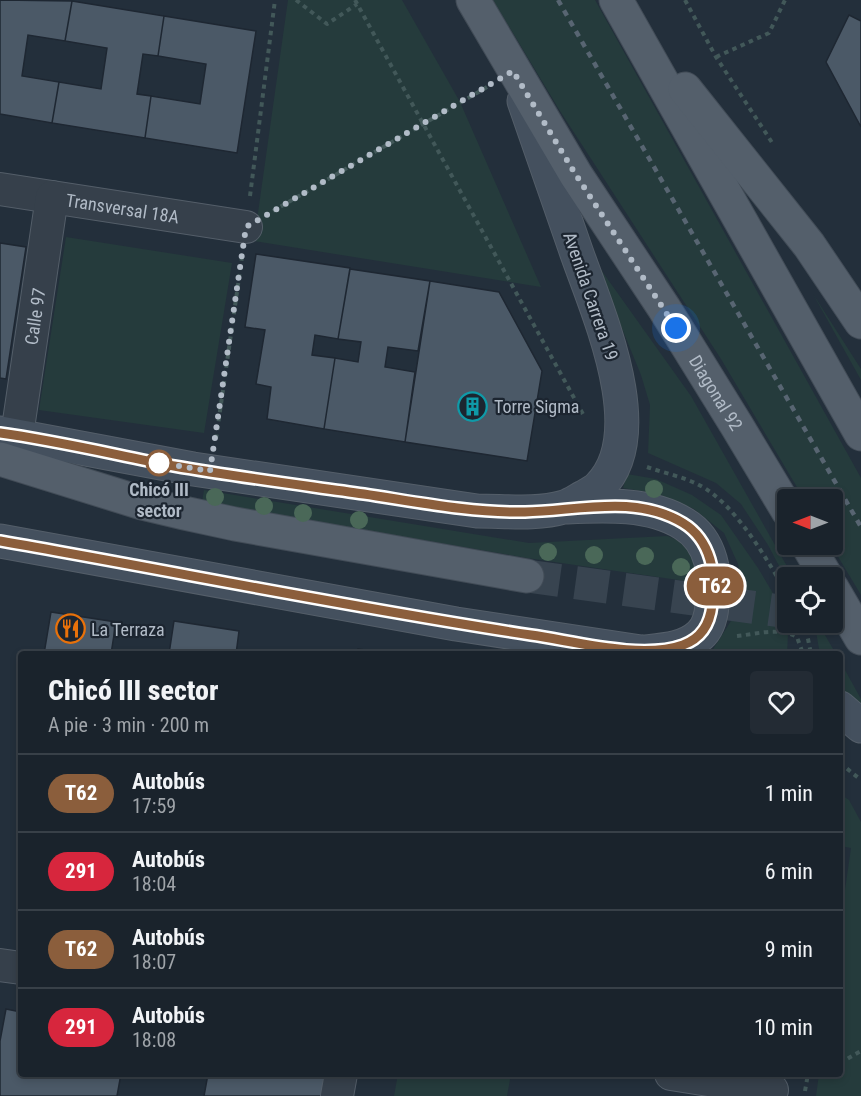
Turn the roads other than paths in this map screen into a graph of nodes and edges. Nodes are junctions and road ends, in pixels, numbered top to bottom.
1 (472, 0) edge
2 (618, 4) edge
3 (513, 71) junction
4 (0, 189) edge
5 (52, 197) junction
6 (246, 227) road end
7 (861, 322) edge
8 (861, 434) edge
9 (6, 442) edge
10 (777, 493) edge
11 (566, 507) junction
12 (0, 541) edge
13 (527, 576) tunnel mouth
14 (843, 607) edge
15 (861, 638) edge
16 (636, 651) edge
17 (657, 651) edge
18 (843, 711) edge
19 (861, 726) edge
20 (0, 965) edge
21 (18, 968) edge
22 (340, 1077) edge
23 (694, 1077) edge
24 (772, 1087) edge
25 (337, 1096) edge

1 - 3 main road, Diagonal 92
2 - 7 main road
2 - 8 main road
3 - 10 main road, Diagonal 92
3 - 11 main road, Avenida Carrera 19
4 - 5 street, Transversal 18A
5 - 6 street, Transversal 18A
5 - 9 street, Calle 97
9 - 11 main road, Avenida Carrera 19
9 - 13 main road
11 - 17 main road
12 - 16 main road
14 - 15 main road
18 - 19 main road
20 - 21 street
22 - 25 street
23 - 24 street

